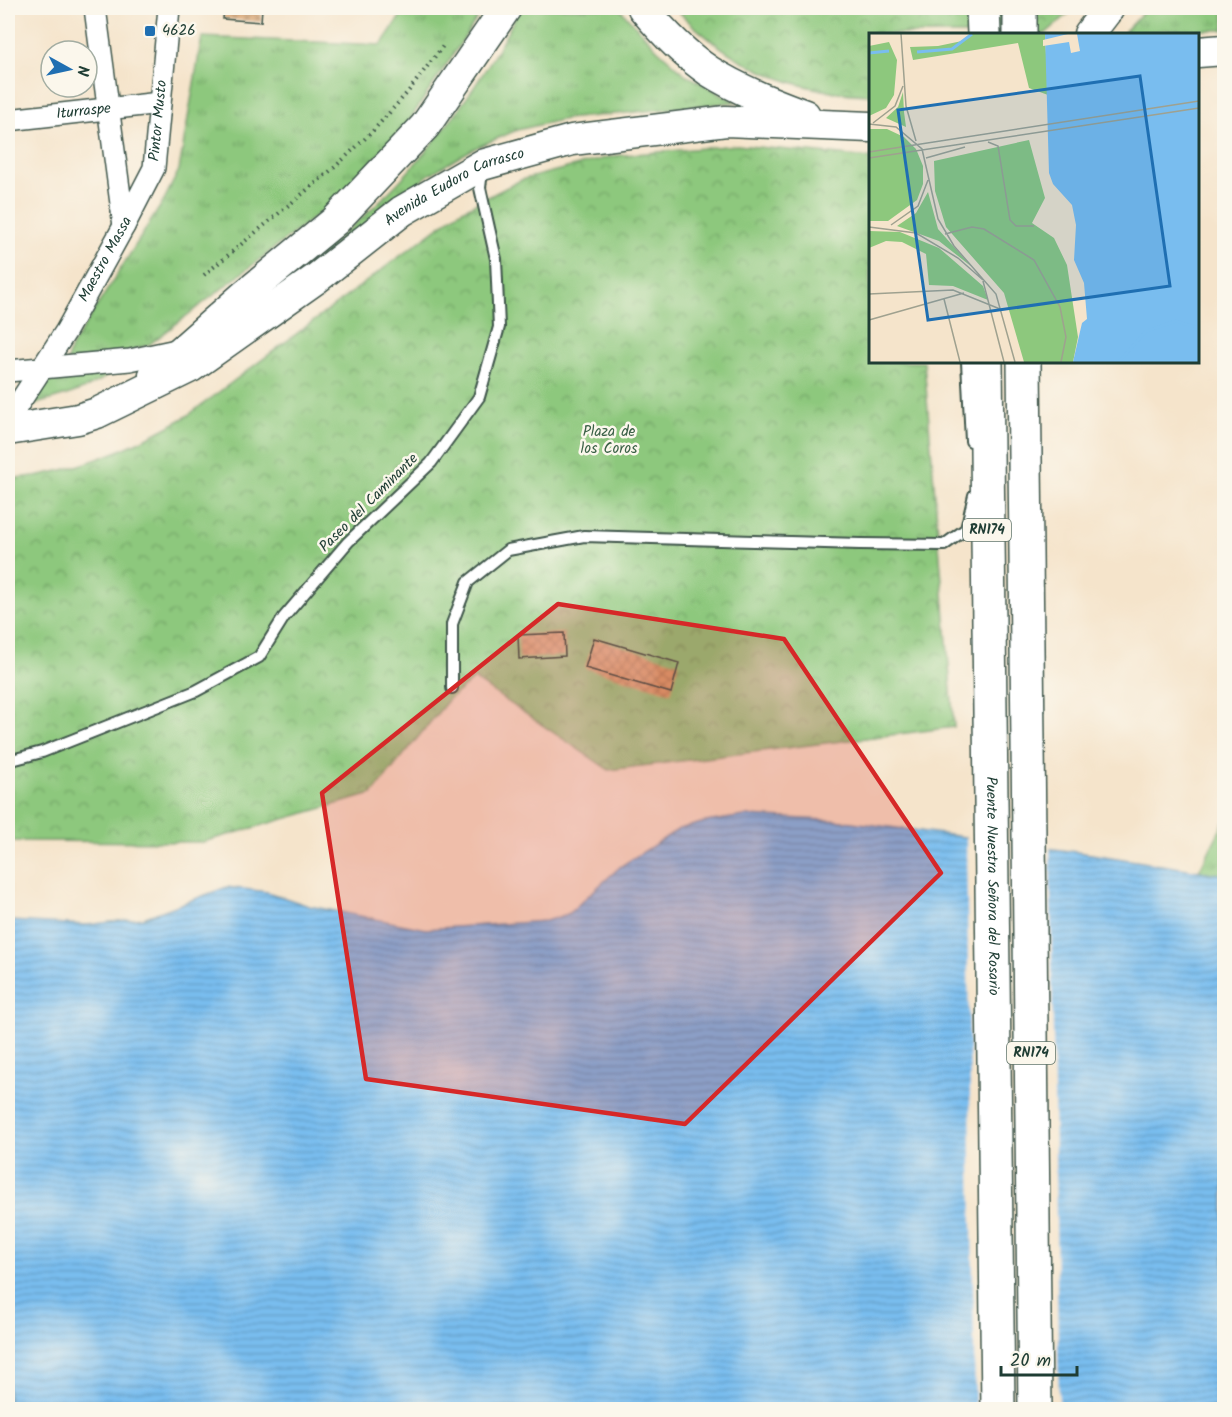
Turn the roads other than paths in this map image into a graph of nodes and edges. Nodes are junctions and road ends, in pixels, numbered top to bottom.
1 (95, 8) edge
2 (169, 8) edge
3 (506, 8) edge
4 (643, 8) edge
5 (983, 8) edge
6 (1020, 8) edge
7 (1109, 8) edge
8 (984, 33) edge
9 (1020, 33) edge
10 (1090, 33) edge
11 (1224, 50) edge
12 (1199, 52) edge
13 (160, 103) junction
14 (108, 109) junction
15 (8, 120) edge
16 (833, 125) junction
17 (869, 127) edge
18 (482, 165) junction
19 (124, 226) junction
20 (182, 348) junction
21 (967, 363) edge
22 (986, 363) edge
23 (1024, 363) edge
24 (41, 368) junction
25 (8, 371) edge
26 (130, 397) junction
27 (8, 420) edge
28 (8, 430) edge
29 (971, 451) dead end
30 (973, 485) dead end
31 (452, 688) dead end
32 (8, 761) edge
33 (998, 1410) edge
34 (1035, 1410) edge

1 - 14 street, Maestro Massa
2 - 13 street, Pintor Musto
3 - 20 main road, Avenida Eudoro Carrasco
4 - 16 main road, Avenida Eudoro Carrasco
5 - 8 highway
6 - 9 highway
7 - 10 main road
11 - 12 main road
13 - 14 street, Iturraspe
13 - 19 street, Pintor Musto
14 - 15 street, Iturraspe
14 - 19 street, Maestro Massa
16 - 17 main road, Avenida Eudoro Carrasco
16 - 18 main road, Avenida Eudoro Carrasco
18 - 26 main road, Avenida Eudoro Carrasco
18 - 32 lane, Paseo del Caminante
19 - 24 street, Maestro Massa
20 - 24 street
20 - 26 main road, Avenida Eudoro Carrasco
21 - 29 lane
22 - 33 highway, Puente Nuestra Señora del Rosario / RN174
23 - 34 highway, RN174
24 - 25 street
24 - 27 street, Maestro Massa
26 - 28 main road, Avenida Eudoro Carrasco
30 - 31 lane

